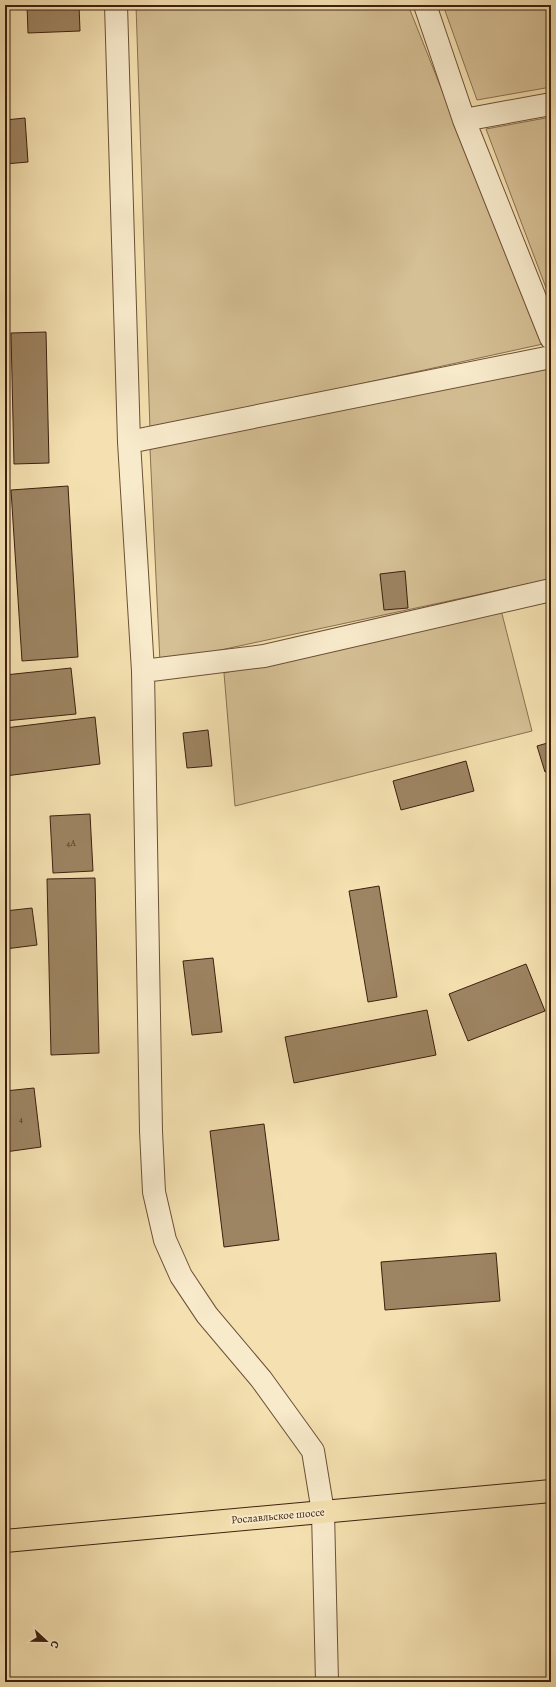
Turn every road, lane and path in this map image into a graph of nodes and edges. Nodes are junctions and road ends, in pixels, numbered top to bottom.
1 (116, 5) edge
2 (425, 5) edge
3 (551, 104) edge
4 (464, 120) junction
5 (551, 338) edge
6 (551, 357) edge
7 (129, 442) junction
8 (551, 590) edge
9 (143, 671) junction
10 (551, 1491) edge
11 (322, 1512) junction
12 (5, 1541) edge
13 (327, 1682) edge

1 - 7 street
2 - 4 street
3 - 4 street
4 - 5 street
6 - 7 street
7 - 9 street
8 - 9 street
9 - 11 street
10 - 11 main road, Рославльское шоссе
11 - 12 main road, Рославльское шоссе
11 - 13 street

